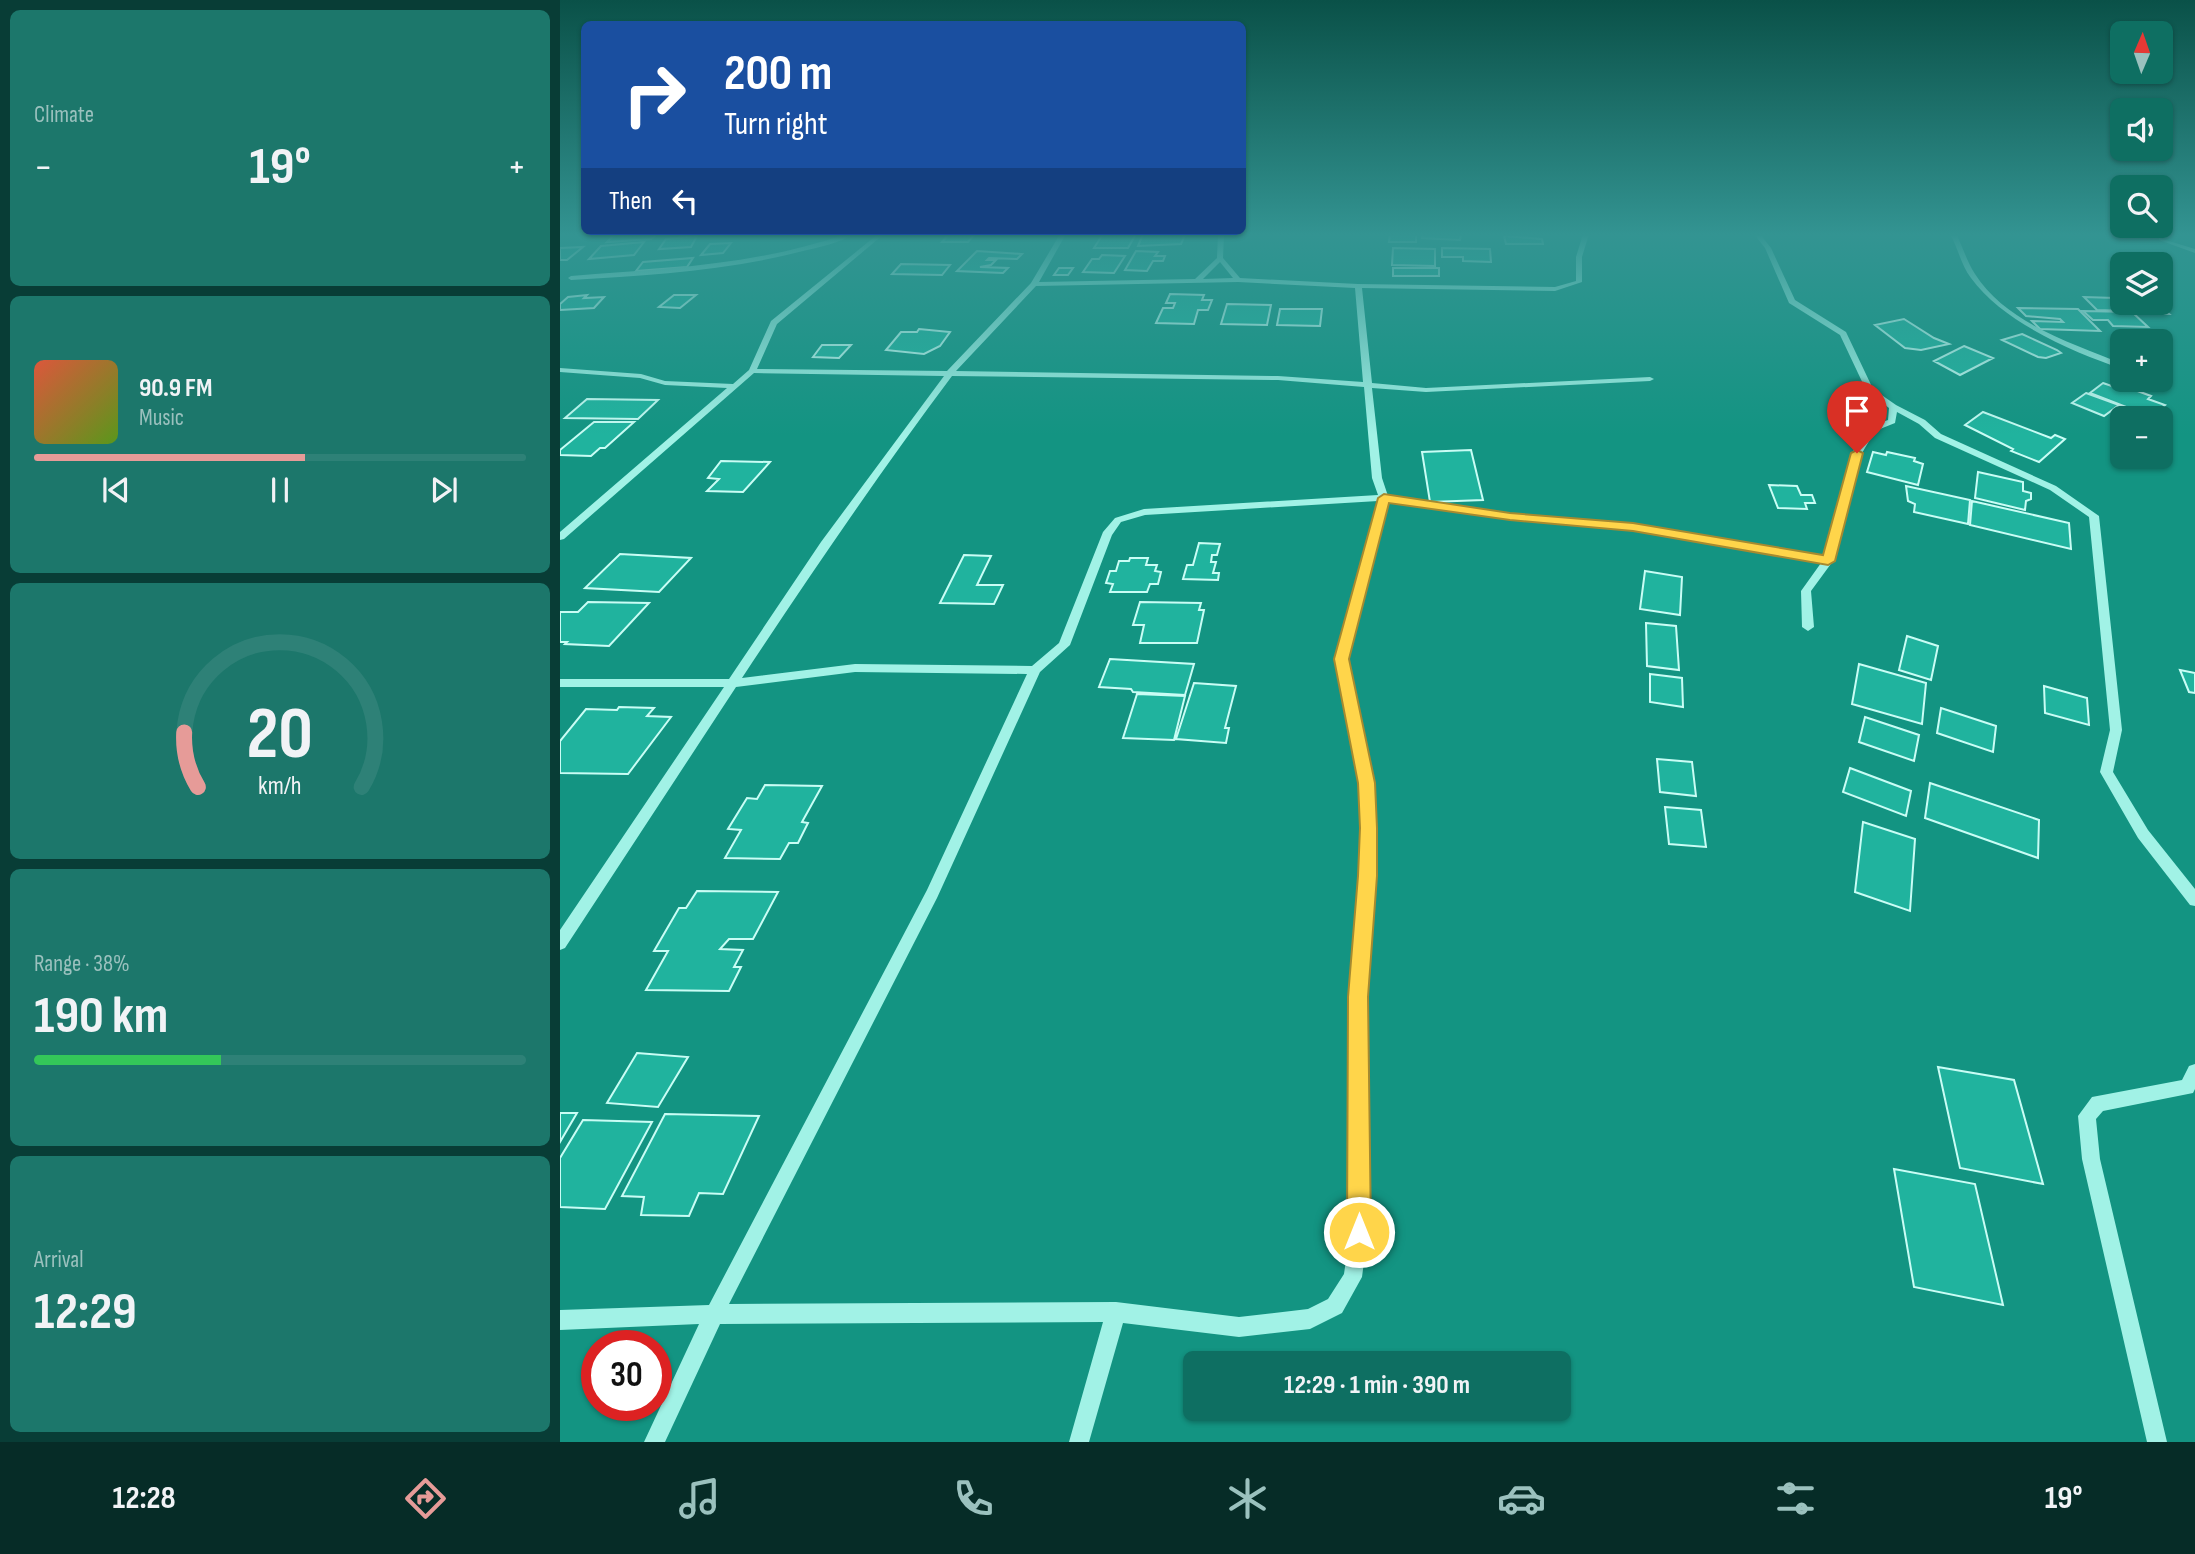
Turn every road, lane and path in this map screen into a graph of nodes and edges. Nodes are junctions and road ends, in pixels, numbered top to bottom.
1 (800, 301) edge
2 (1018, 301) edge
3 (1359, 301) edge
4 (1792, 301) edge
5 (1994, 301) edge
6 (2110, 361) edge
7 (560, 370) edge
8 (752, 371) junction
9 (950, 373) junction
10 (1650, 379) dead end
11 (733, 386) junction
12 (1367, 386) junction
13 (1893, 407) junction
14 (1384, 498) junction
15 (560, 537) edge
16 (1828, 561) junction
17 (1808, 627) dead end
18 (1035, 670) junction
19 (560, 683) edge
20 (734, 683) junction
21 (2195, 900) edge
22 (560, 943) edge
23 (2195, 1072) edge
24 (1116, 1312) junction
25 (714, 1314) junction
26 (560, 1320) edge
27 (654, 1442) edge
28 (1079, 1442) edge
29 (2157, 1442) edge

1 - 8 street
2 - 9 street
3 - 12 street
4 - 13 street
5 - 6 street
7 - 11 street
8 - 9 street
8 - 11 street
9 - 12 street
9 - 20 street
10 - 12 street
11 - 15 street
12 - 14 street
13 - 16 street
13 - 21 street
14 - 16 street
14 - 18 street
14 - 24 street
16 - 17 street
18 - 20 street
18 - 25 street
19 - 20 street
20 - 22 street
23 - 29 street
24 - 25 street
24 - 28 street
25 - 26 street
25 - 27 street

